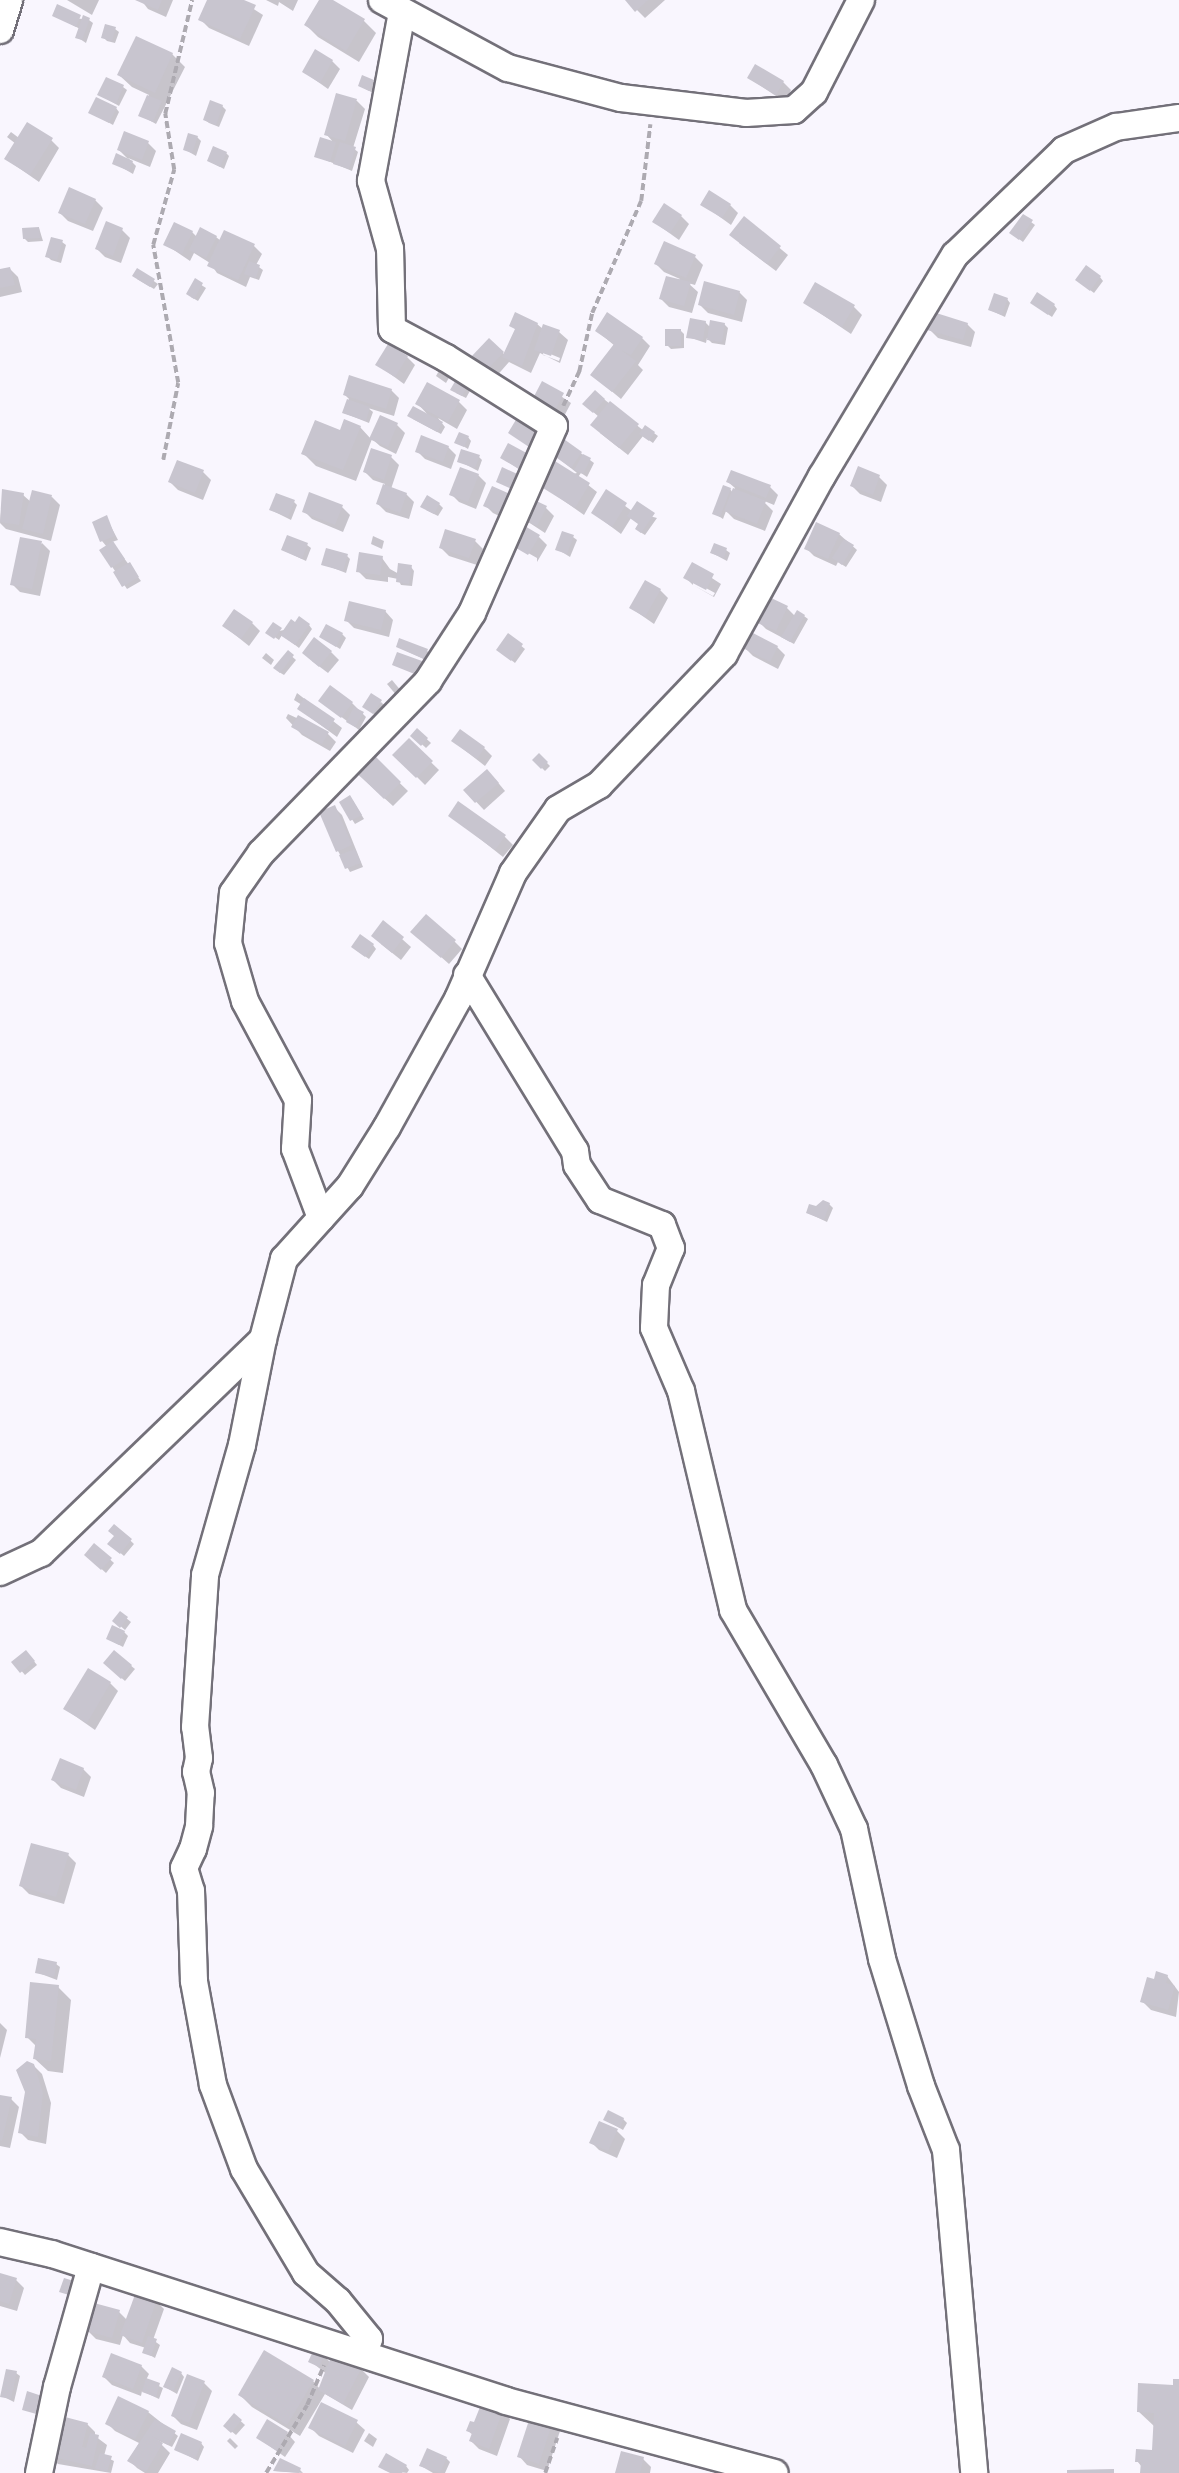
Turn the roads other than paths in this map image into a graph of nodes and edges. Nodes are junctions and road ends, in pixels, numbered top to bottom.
1 (9, 0) edge
2 (861, 0) edge
3 (392, 6) edge
4 (0, 30) edge
5 (1179, 118) edge
6 (467, 975) junction
7 (321, 1218) junction
8 (263, 1339) junction
9 (0, 1572) edge
10 (0, 2242) edge
11 (91, 2267) junction
12 (365, 2354) junction
13 (39, 2473) edge
14 (774, 2473) edge
15 (974, 2473) edge

1 - 4 street
2 - 3 street
3 - 7 street
5 - 6 street
6 - 7 street
6 - 15 street
7 - 8 street
8 - 9 street
8 - 12 street
10 - 11 street
11 - 12 street
11 - 13 street
12 - 14 street

